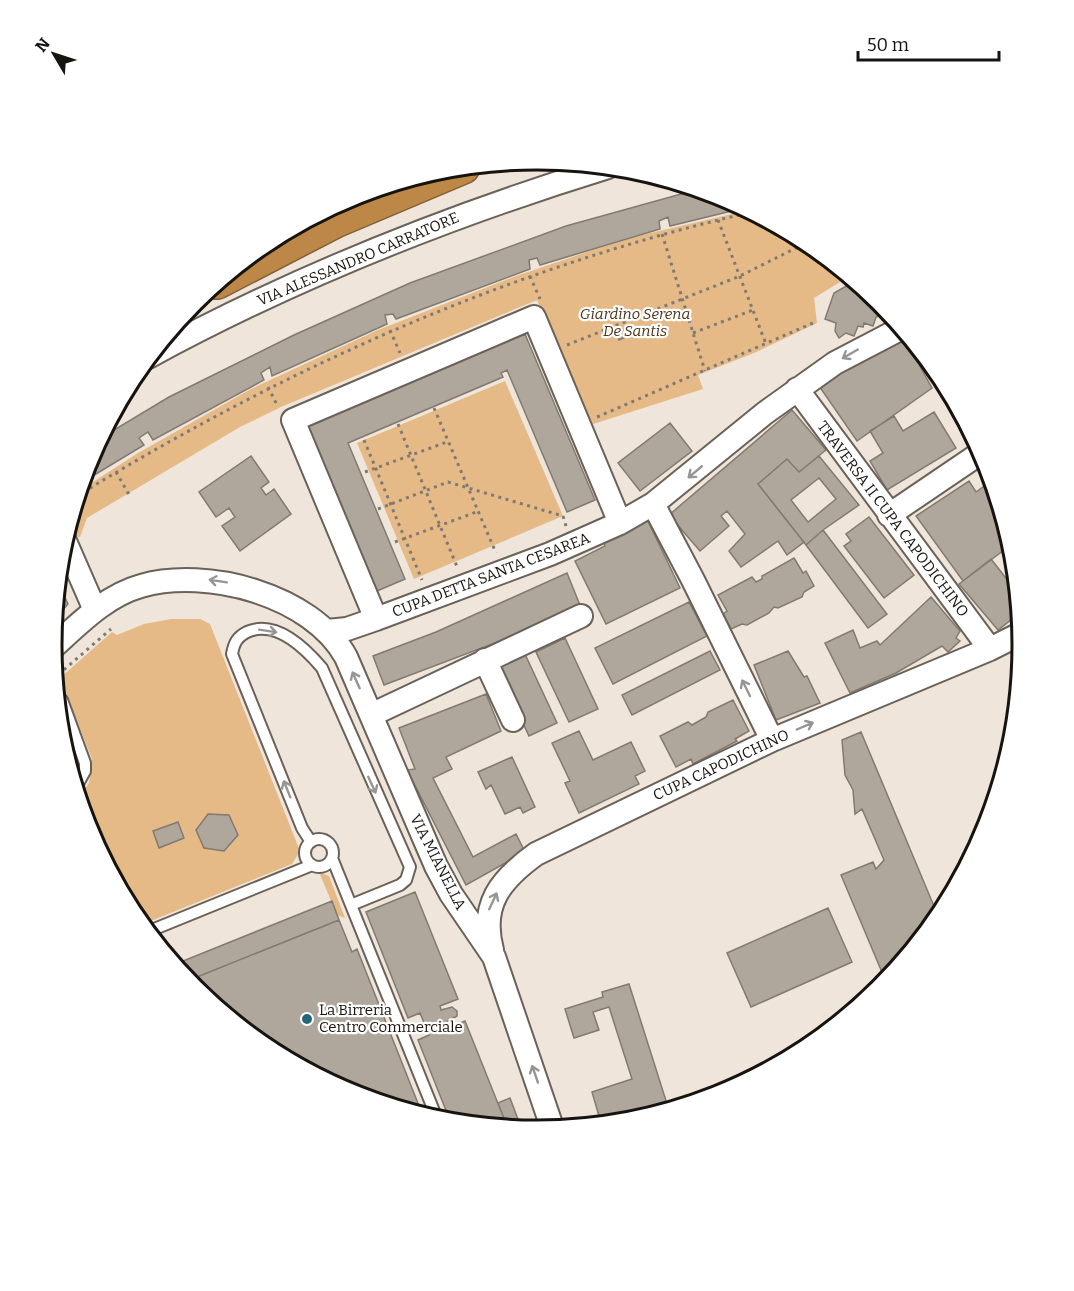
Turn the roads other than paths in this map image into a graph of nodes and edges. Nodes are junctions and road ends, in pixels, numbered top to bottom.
1 (587, 173) edge
2 (422, 184) edge
3 (259, 260) edge
4 (894, 332) edge
5 (168, 347) edge
6 (796, 389) junction
7 (973, 458) edge
8 (653, 504) junction
9 (889, 515) junction
10 (620, 523) junction
11 (71, 554) edge
12 (95, 610) junction
13 (581, 616) dead end
14 (376, 619) junction
15 (327, 631) junction
16 (1012, 638) edge
17 (62, 639) edge
18 (990, 649) junction
19 (485, 660) junction
20 (67, 713) edge
21 (371, 715) junction
22 (513, 720) dead end
23 (772, 740) junction
24 (81, 778) edge
25 (311, 842) junction
26 (332, 858) junction
27 (312, 865) junction
28 (351, 905) junction
29 (155, 929) edge
30 (494, 957) junction
31 (433, 1110) edge
32 (550, 1121) edge

1 - 5 street, VIA ALESSANDRO CARRATORE
2 - 3 highway
4 -> 6 street, CUPA DETTA SANTA CESAREA
6 -> 8 street, CUPA DETTA SANTA CESAREA
6 - 9 street, TRAVERSA II CUPA CAPODICHINO
7 - 9 street
8 - 10 street, CUPA DETTA SANTA CESAREA
23 -> 8 street
9 - 18 street, TRAVERSA II CUPA CAPODICHINO
10 - 14 street, CUPA DETTA SANTA CESAREA
10 - 14 street
11 - 12 street
15 -> 12 street
12 - 17 street
13 - 19 street
14 - 15 street, CUPA DETTA SANTA CESAREA
21 -> 15 street, VIA MIANELLA
16 - 18 street, CUPA CAPODICHINO
23 -> 18 street, CUPA CAPODICHINO
19 - 21 street
19 - 22 street
20 - 24 lane
21 - 30 street, VIA MIANELLA
30 -> 23 street, CUPA CAPODICHINO
25 - 26 lane
25 - 27 lane
25 -> 28 lane
26 - 27 lane
26 - 28 lane
27 - 29 lane
28 - 31 lane
32 -> 30 street, VIA MIANELLA

